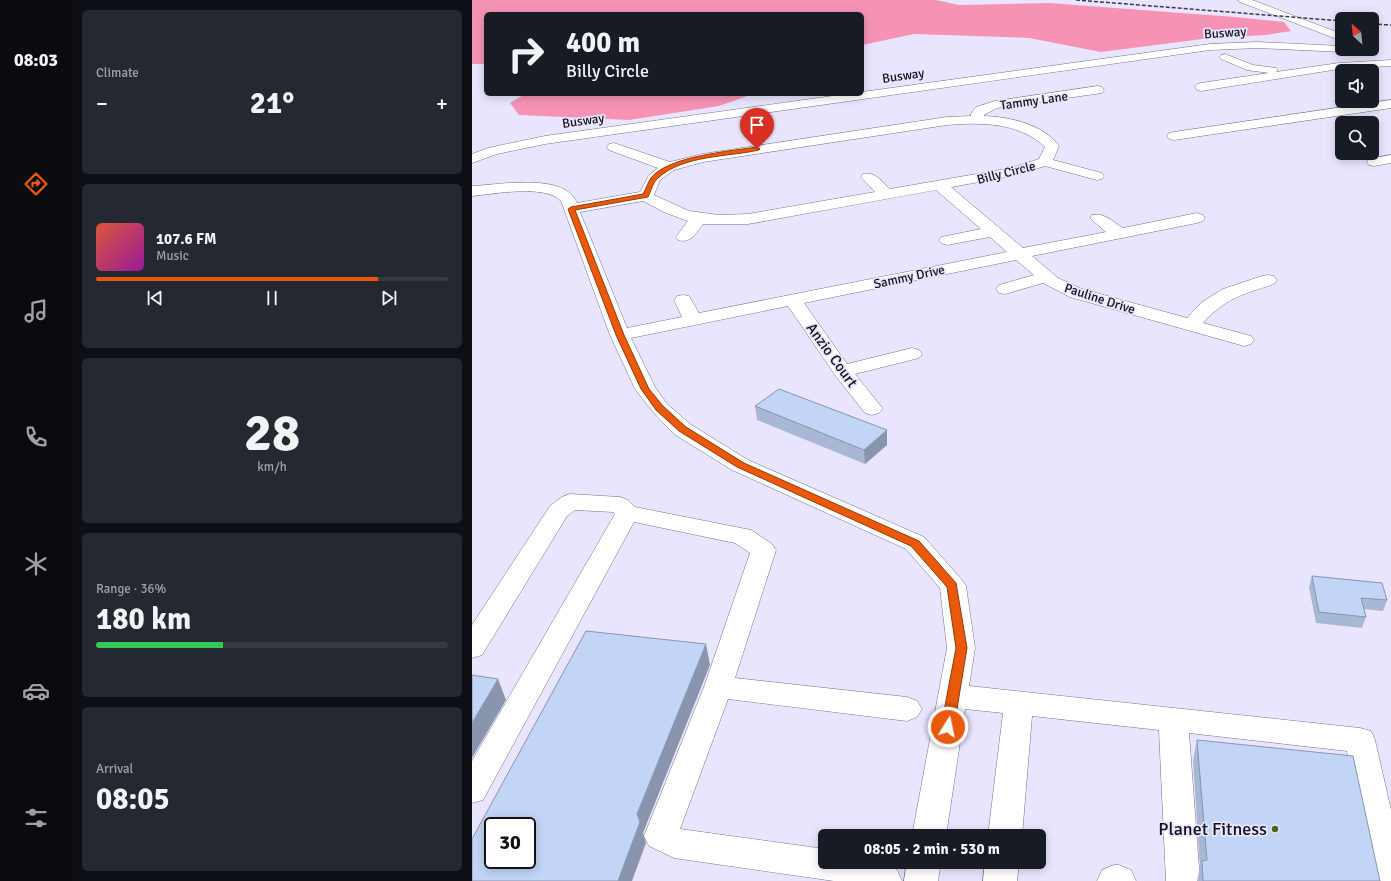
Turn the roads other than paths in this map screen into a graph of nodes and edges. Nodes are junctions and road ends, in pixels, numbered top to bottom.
1 (1243, 0) edge
2 (1335, 35) edge
3 (1335, 48) edge
4 (1379, 53) edge
5 (1225, 57) dead end
6 (1261, 57) dead end
7 (1391, 57) edge
8 (1391, 62) edge
9 (1282, 72) junction
10 (1201, 87) dead end
11 (1098, 90) dead end
12 (864, 95) edge
13 (860, 96) edge
14 (1391, 104) edge
15 (979, 120) junction
16 (843, 125) dead end
17 (854, 135) junction
18 (1174, 136) dead end
19 (614, 147) dead end
20 (656, 149) dead end
21 (639, 156) junction
22 (1391, 158) edge
23 (472, 159) edge
24 (1045, 162) junction
25 (1374, 162) dead end
26 (669, 167) junction
27 (944, 168) dead end
28 (1074, 170) junction
29 (1097, 176) dead end
30 (868, 177) dead end
31 (1062, 178) dead end
32 (963, 182) junction
33 (940, 186) junction
34 (472, 191) edge
35 (887, 195) junction
36 (646, 196) junction
37 (571, 209) junction
38 (1176, 209) dead end
39 (699, 218) junction
40 (1098, 218) dead end
41 (993, 232) junction
42 (1120, 234) junction
43 (684, 237) dead end
44 (947, 240) dead end
45 (1018, 254) junction
46 (1046, 277) junction
47 (1268, 280) dead end
48 (1005, 289) dead end
49 (683, 300) dead end
50 (793, 300) junction
51 (693, 320) junction
52 (1190, 326) junction
53 (620, 335) junction
54 (1244, 340) dead end
55 (912, 354) dead end
56 (842, 371) junction
57 (872, 409) dead end
58 (628, 513) junction
59 (472, 648) edge
60 (718, 687) junction
61 (953, 696) junction
62 (1019, 702) junction
63 (907, 709) dead end
64 (1173, 719) junction
65 (472, 790) edge
66 (930, 829) edge
67 (1006, 829) edge
68 (923, 869) edge
69 (1001, 869) edge
70 (885, 881) edge
71 (921, 881) edge
72 (1000, 881) edge
73 (1114, 881) edge
74 (1119, 881) edge
75 (1182, 881) edge
76 (1390, 881) edge

1 - 2 street
3 - 12 street, Busway
4 - 7 street
5 - 9 street
6 - 9 street
8 - 9 street
9 - 10 street
11 - 15 street, Tammy Lane
13 - 23 street, Busway
14 - 18 street
15 - 17 street, Billy Circle
15 - 24 street, Billy Circle
16 - 17 street
17 - 26 street, Billy Circle
19 - 21 street
20 - 21 street
21 - 26 street
22 - 25 street
24 - 28 street
24 - 32 street, Billy Circle
26 - 36 street, Billy Circle
27 - 32 street
28 - 29 street
28 - 31 street
30 - 35 street
32 - 33 street, Billy Circle
33 - 35 street, Billy Circle
33 - 41 street, Pauline Drive
34 - 37 street
35 - 39 street, Billy Circle
36 - 37 street
36 - 39 street, Billy Circle
37 - 53 street
38 - 42 street, Sammy Drive
39 - 43 street
40 - 42 street
41 - 44 street
41 - 45 street, Pauline Drive
42 - 45 street, Sammy Drive
45 - 46 street, Pauline Drive
45 - 50 street, Sammy Drive
46 - 48 street
46 - 52 street, Pauline Drive
47 - 52 street
49 - 51 street
50 - 51 street, Sammy Drive
50 - 56 street, Anzio Court
51 - 53 street, Sammy Drive
52 - 54 street, Pauline Drive
53 - 61 street
55 - 56 street
56 - 57 street, Anzio Court
58 - 59 street
58 - 60 street
58 - 65 street
60 - 63 street
60 - 70 street
61 - 62 street
61 - 66 street
62 - 64 street
62 - 67 street
64 - 75 street
64 - 76 street
68 - 71 street
69 - 72 street
73 - 74 street

